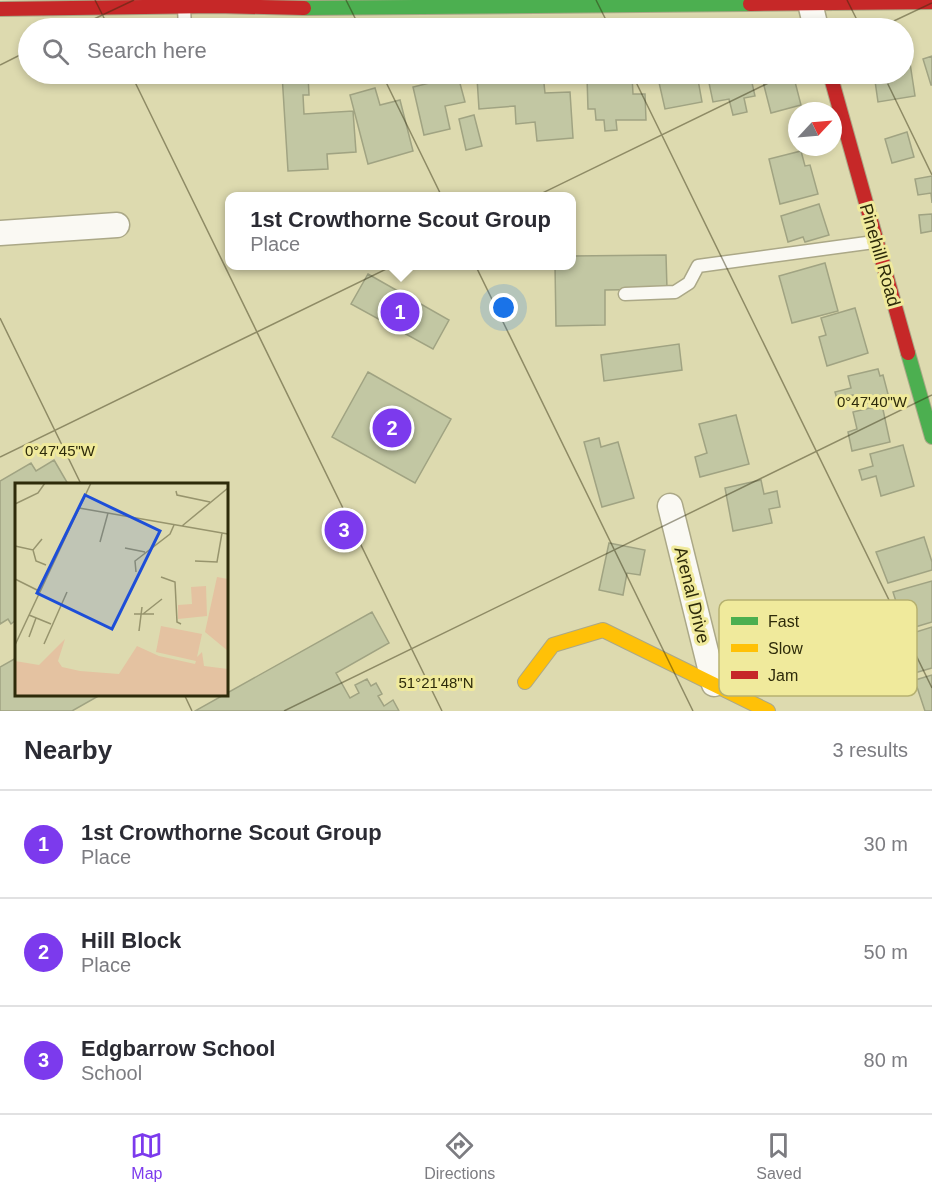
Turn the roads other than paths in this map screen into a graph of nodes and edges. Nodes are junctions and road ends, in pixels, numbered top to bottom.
1 (932, 2) edge
2 (505, 3) edge
3 (810, 3) junction
4 (14, 6) edge
5 (184, 7) junction
6 (185, 18) edge
7 (814, 18) edge
8 (833, 84) edge
9 (117, 225) dead end
10 (0, 233) edge
11 (877, 242) junction
12 (625, 294) dead end
13 (932, 437) edge
14 (670, 506) dead end
15 (525, 682) dead end
16 (714, 684) junction
17 (719, 686) edge
18 (738, 696) edge
19 (768, 711) edge

1 - 3 street
2 - 3 street
2 - 5 street
3 - 7 street
4 - 5 street
5 - 6 lane
8 - 11 street, Pinehill Road
9 - 10 street
11 - 12 lane
11 - 13 street, Pinehill Road
14 - 16 street, Arenal Drive
15 - 16 street
16 - 17 street
18 - 19 street

